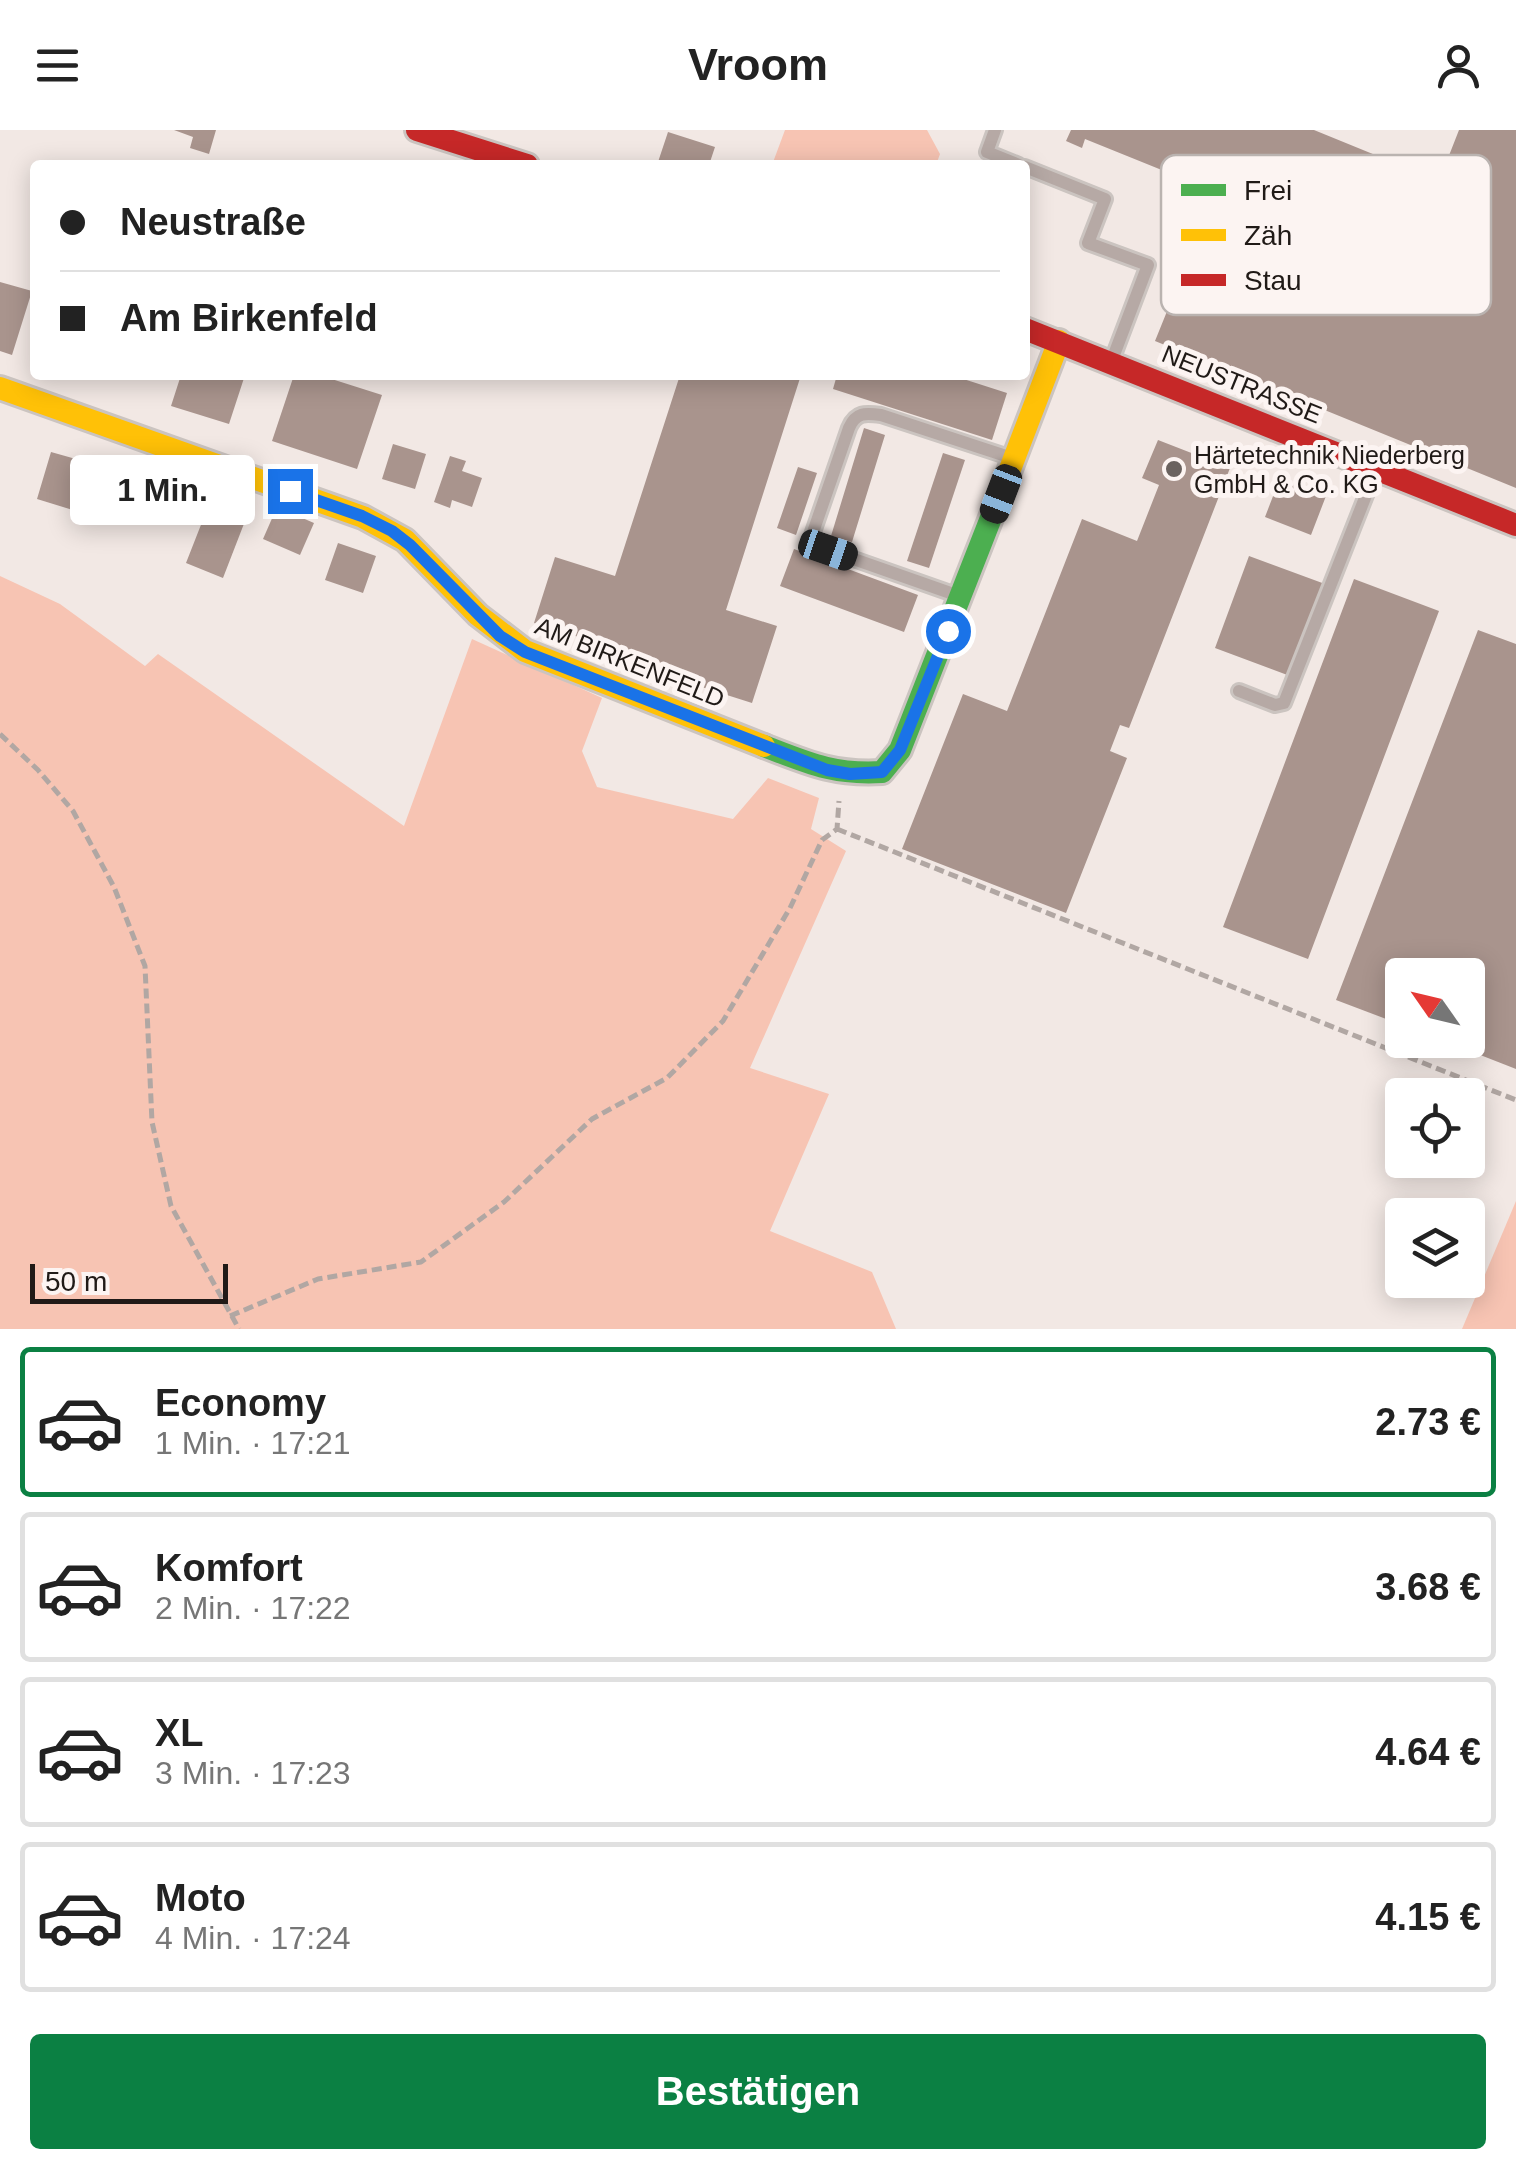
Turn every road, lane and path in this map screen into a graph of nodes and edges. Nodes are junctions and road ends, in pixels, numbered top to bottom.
1 (417, 130) edge
2 (996, 130) edge
3 (510, 160) edge
4 (1007, 160) edge
5 (1030, 169) edge
6 (1030, 331) edge
7 (1059, 341) junction
8 (1111, 362) junction
9 (0, 388) edge
10 (1014, 459) junction
11 (1377, 468) junction
12 (1516, 525) edge
13 (962, 596) junction
14 (1239, 691) dead end
15 (0, 734) edge
16 (840, 797) dead end
17 (837, 828) junction
18 (1516, 1100) edge
19 (230, 1316) junction
20 (239, 1329) edge

1 - 3 street
2 - 4 lane
5 - 8 lane
6 - 7 street, NEUSTRASSE
7 - 8 street, NEUSTRASSE
7 - 10 street
8 - 11 street, NEUSTRASSE
9 - 13 street, AM BIRKENFELD
10 - 13 street
10 - 13 lane
11 - 12 street, NEUSTRASSE
11 - 14 lane
15 - 19 path
16 - 17 path
17 - 18 path
17 - 19 path
19 - 20 path

